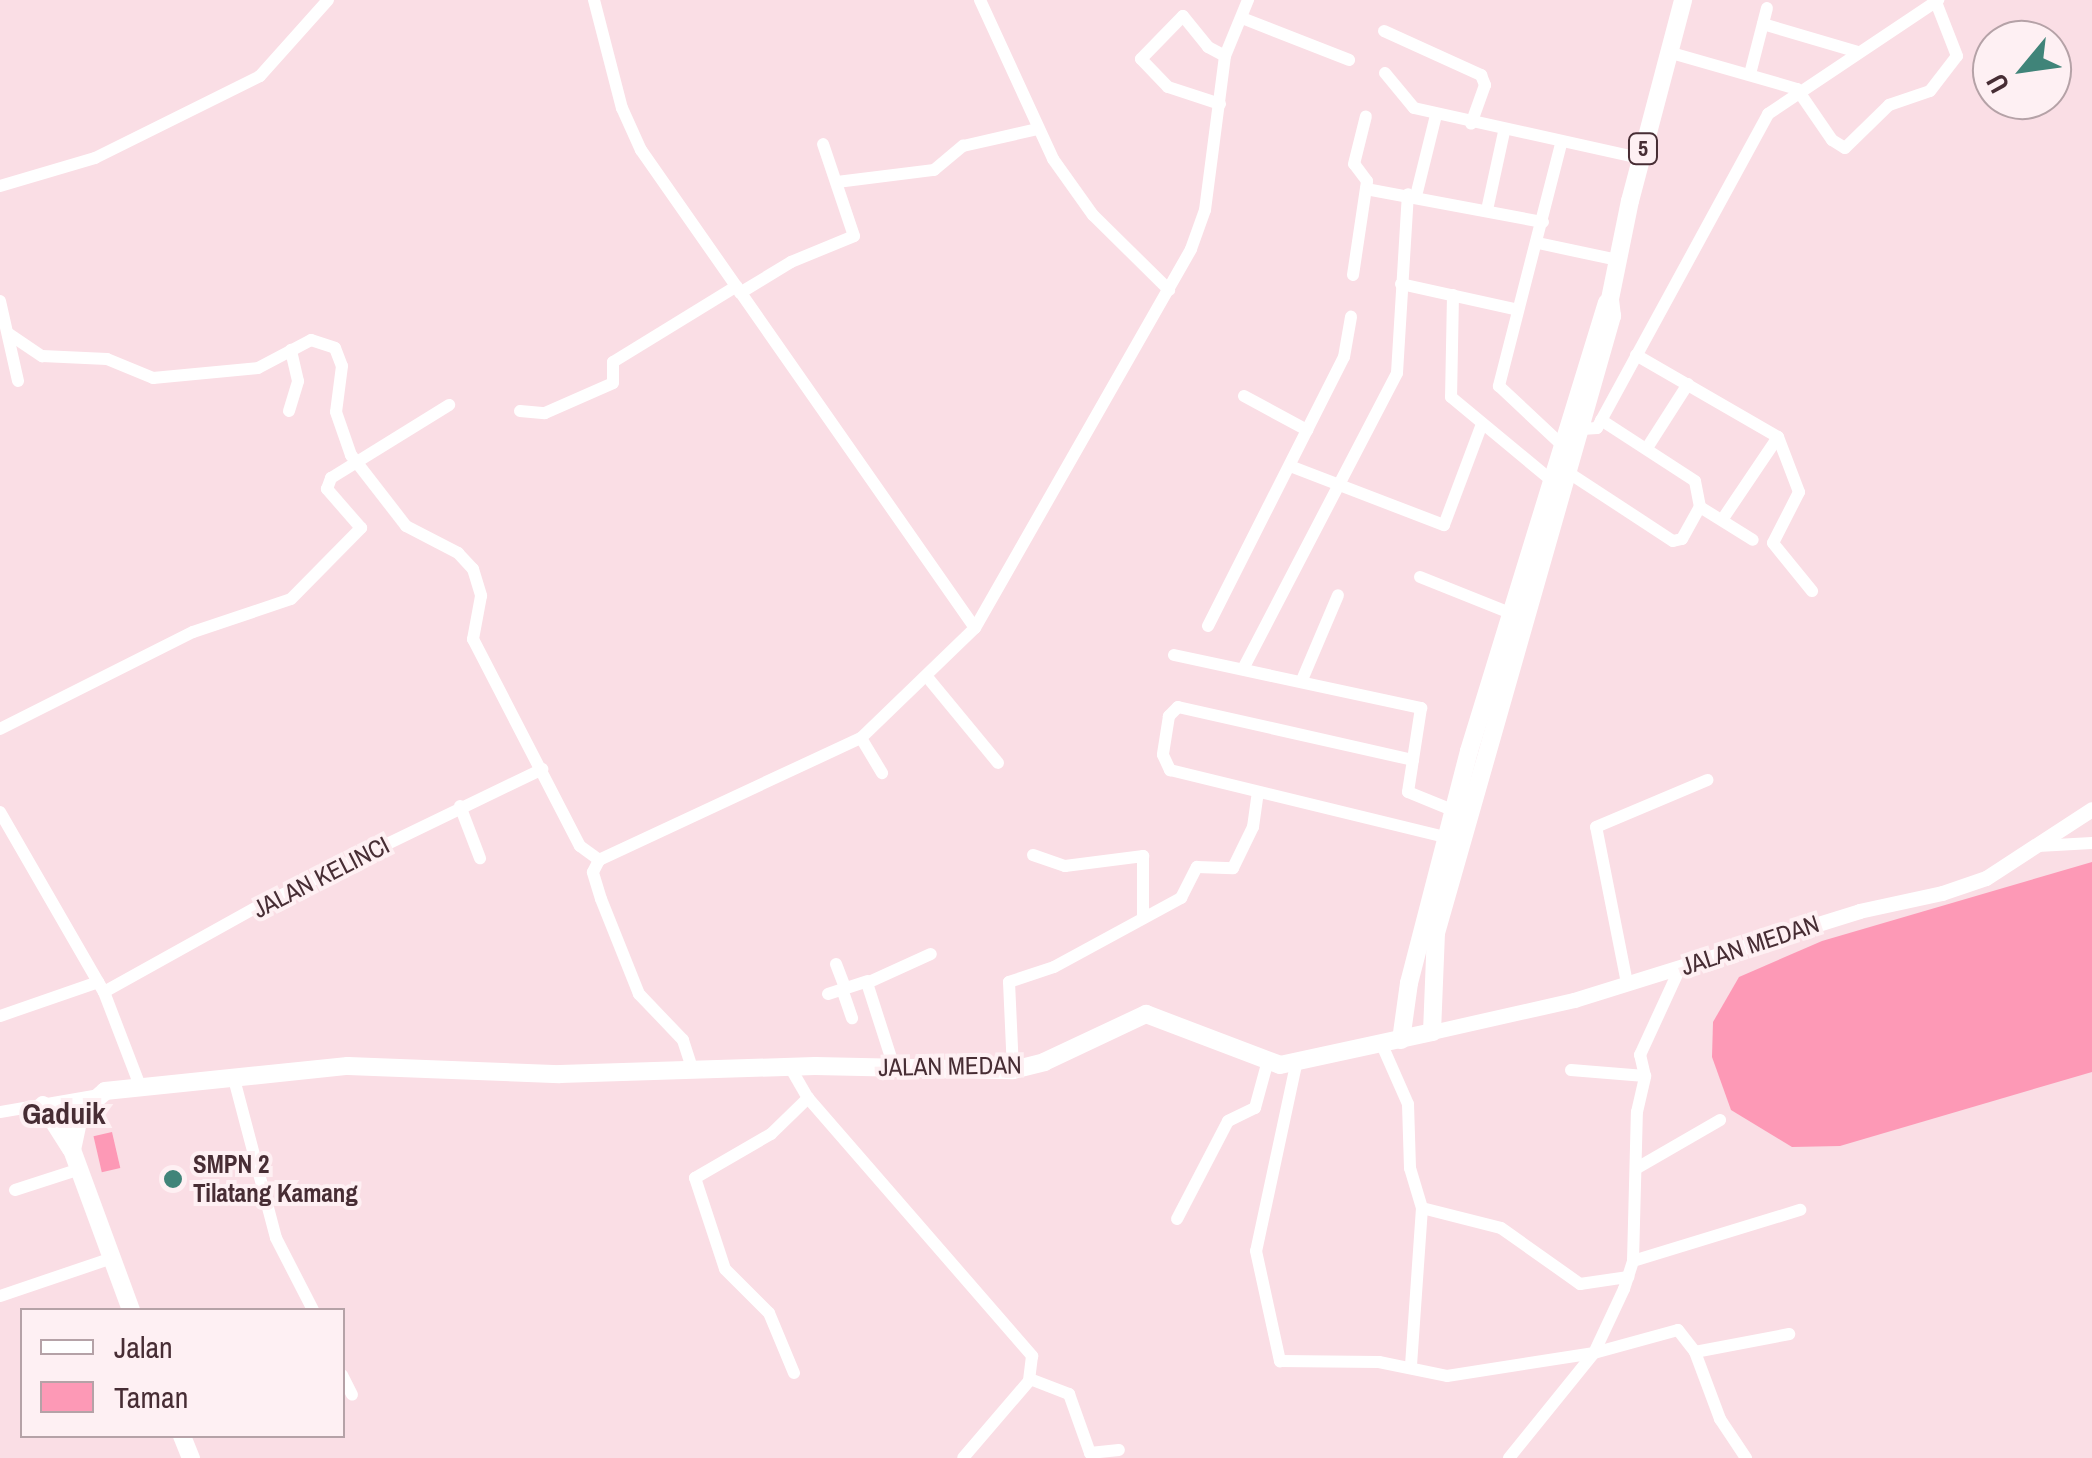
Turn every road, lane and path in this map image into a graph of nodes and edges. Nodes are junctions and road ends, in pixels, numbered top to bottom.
1 (328, 0) edge
2 (594, 0) edge
3 (980, 0) edge
4 (1248, 0) edge
5 (1683, 0) edge
6 (1937, 1) edge
7 (1767, 8) dead end
8 (1242, 18) junction
9 (1763, 24) junction
10 (1384, 32) dead end
11 (1668, 52) junction
12 (1858, 52) junction
13 (1225, 56) junction
14 (1349, 60) dead end
15 (1385, 73) dead end
16 (1750, 74) junction
17 (1797, 90) junction
18 (1220, 104) junction
19 (1436, 115) junction
20 (1366, 116) dead end
21 (1472, 124) junction
22 (1038, 129) junction
23 (1504, 132) junction
24 (823, 144) dead end
25 (1561, 144) junction
26 (1640, 158) junction
27 (837, 182) junction
28 (0, 186) edge
29 (1366, 189) junction
30 (1412, 195) junction
31 (1487, 210) junction
32 (1543, 222) junction
33 (1538, 242) junction
34 (1616, 260) junction
35 (1353, 276) dead end
36 (1401, 284) junction
37 (739, 289) junction
38 (1169, 290) junction
39 (1453, 295) junction
40 (0, 301) edge
41 (1518, 310) junction
42 (1350, 317) dead end
43 (9, 334) junction
44 (291, 350) junction
45 (1636, 355) junction
46 (18, 381) dead end
47 (1688, 384) junction
48 (1244, 396) dead end
49 (449, 405) dead end
50 (520, 410) dead end
51 (289, 411) dead end
52 (1601, 420) junction
53 (1482, 424) junction
54 (1575, 427) junction
55 (1307, 430) junction
56 (1778, 437) junction
57 (1563, 446) junction
58 (1647, 448) junction
59 (354, 461) junction
60 (1290, 466) junction
61 (1560, 477) junction
62 (1341, 488) junction
63 (1700, 508) junction
64 (1722, 520) junction
65 (1542, 536) junction
66 (1752, 540) dead end
67 (1420, 577) dead end
68 (1812, 591) dead end
69 (1338, 595) dead end
70 (1510, 612) junction
71 (1208, 626) dead end
72 (975, 628) junction
73 (1174, 655) dead end
74 (1244, 666) junction
75 (928, 678) junction
76 (1302, 680) junction
77 (0, 729) edge
78 (862, 738) junction
79 (1413, 760) junction
80 (998, 763) dead end
81 (542, 768) junction
82 (882, 774) dead end
83 (1707, 780) dead end
84 (1258, 792) junction
85 (460, 806) junction
86 (2092, 809) edge
87 (1452, 810) junction
88 (0, 812) edge
89 (1445, 837) junction
90 (2092, 843) edge
91 (2038, 846) junction
92 (1033, 854) dead end
93 (480, 858) dead end
94 (599, 860) junction
95 (1143, 918) junction
96 (931, 954) dead end
97 (836, 964) dead end
98 (1680, 968) junction
99 (868, 981) junction
100 (1627, 983) junction
101 (101, 987) junction
102 (838, 990) junction
103 (0, 1016) edge
104 (852, 1018) dead end
105 (1432, 1032) junction
106 (1391, 1042) junction
107 (1267, 1064) junction
108 (894, 1066) junction
109 (1296, 1066) junction
110 (790, 1068) junction
111 (1013, 1070) junction
112 (1571, 1070) dead end
113 (693, 1071) junction
114 (1644, 1076) junction
115 (234, 1079) junction
116 (140, 1086) junction
117 (94, 1096) junction
118 (808, 1098) junction
119 (44, 1106) junction
120 (0, 1112) edge
121 (1720, 1120) dead end
122 (72, 1150) junction
123 (1637, 1168) junction
124 (77, 1170) junction
125 (15, 1190) dead end
126 (1422, 1208) junction
127 (1800, 1210) dead end
128 (1177, 1219) dead end
129 (112, 1258) junction
130 (1633, 1261) junction
131 (1628, 1277) junction
132 (0, 1296) edge
133 (130, 1308) edge
134 (312, 1308) edge
135 (1788, 1334) dead end
136 (1695, 1352) junction
137 (1594, 1354) junction
138 (1411, 1366) junction
139 (794, 1372) dead end
140 (1030, 1379) junction
141 (345, 1381) edge
142 (352, 1396) dead end
143 (1119, 1450) dead end
144 (964, 1458) edge
145 (1508, 1458) edge
146 (1746, 1458) edge

1 - 28 street
2 - 37 street
3 - 22 street
4 - 8 street
5 - 11 highway, 5
6 - 12 street
6 - 17 street
7 - 9 street
8 - 13 street
8 - 14 street
9 - 12 street
9 - 16 street
10 - 21 street
11 - 16 street
11 - 26 highway, 5
12 - 17 street
13 - 18 street
13 - 18 street
15 - 19 street
16 - 17 street
17 - 45 street
18 - 38 street
19 - 21 street
19 - 30 street
20 - 29 street
21 - 23 street
22 - 27 street
22 - 38 street
23 - 25 street
23 - 31 street
24 - 27 street
25 - 26 street
25 - 32 street
26 - 34 highway, 5
27 - 37 street
29 - 30 street
29 - 35 street
30 - 31 street
30 - 36 street
31 - 32 street
32 - 33 street
33 - 34 street
33 - 41 street
34 - 54 highway, 5
36 - 39 street
36 - 62 street
37 - 50 street
37 - 72 street
38 - 72 street
39 - 41 street
39 - 53 street
40 - 43 street
41 - 57 street
42 - 55 street
43 - 44 street
43 - 46 street
44 - 51 street
44 - 59 street
45 - 47 street
45 - 52 street
47 - 56 street
47 - 58 street
48 - 55 street
49 - 59 street
52 - 54 street
52 - 58 street
53 - 61 street
53 - 62 street
54 - 57 highway
54 - 61 highway
55 - 60 street
56 - 64 street
56 - 68 street
57 - 61 highway
58 - 63 street
59 - 77 street
59 - 81 street
60 - 62 street
60 - 71 street
61 - 63 street
61 - 65 highway
62 - 74 street
63 - 64 street
64 - 66 street
65 - 70 highway
65 - 105 highway
67 - 70 street
69 - 76 street
70 - 87 highway
72 - 75 street
73 - 74 street
74 - 76 street
75 - 78 street
75 - 80 street
76 - 79 street
78 - 82 street
78 - 94 street
79 - 84 street
79 - 87 street
81 - 85 street, JALAN KELINCI
81 - 94 street
83 - 100 street
84 - 89 street
84 - 95 street
85 - 93 street
85 - 101 street, JALAN KELINCI
86 - 91 main road, JALAN MEDAN
87 - 89 highway
88 - 101 street
89 - 106 highway
90 - 91 street
91 - 98 main road, JALAN MEDAN
92 - 95 street
94 - 113 street
95 - 111 street
96 - 99 street
97 - 102 street
98 - 100 main road, JALAN MEDAN
98 - 114 street
99 - 102 street
99 - 108 street
100 - 105 main road, JALAN MEDAN
101 - 103 street, JALAN KELINCI
101 - 116 street
102 - 104 street
105 - 106 highway, JALAN MEDAN
106 - 109 highway, JALAN MEDAN
106 - 126 street
107 - 109 highway, JALAN MEDAN
107 - 111 highway, JALAN MEDAN
107 - 128 street
108 - 110 highway, JALAN MEDAN
108 - 111 highway, JALAN MEDAN
109 - 138 street
110 - 113 highway, JALAN MEDAN
110 - 118 street
112 - 114 street
113 - 115 highway, JALAN MEDAN
114 - 123 street
115 - 116 highway, JALAN MEDAN
115 - 134 street
116 - 117 highway, JALAN MEDAN
117 - 119 street
117 - 122 highway
118 - 139 street
118 - 140 street
119 - 120 street
119 - 122 highway
121 - 123 street
122 - 124 highway
123 - 130 street
124 - 125 street
124 - 129 highway
126 - 131 street
126 - 138 street
127 - 130 street
129 - 132 street
129 - 133 highway
130 - 131 street
131 - 137 street
135 - 136 street
136 - 137 street
136 - 146 street
137 - 138 street
137 - 145 street
140 - 143 street
140 - 144 street
141 - 142 street

